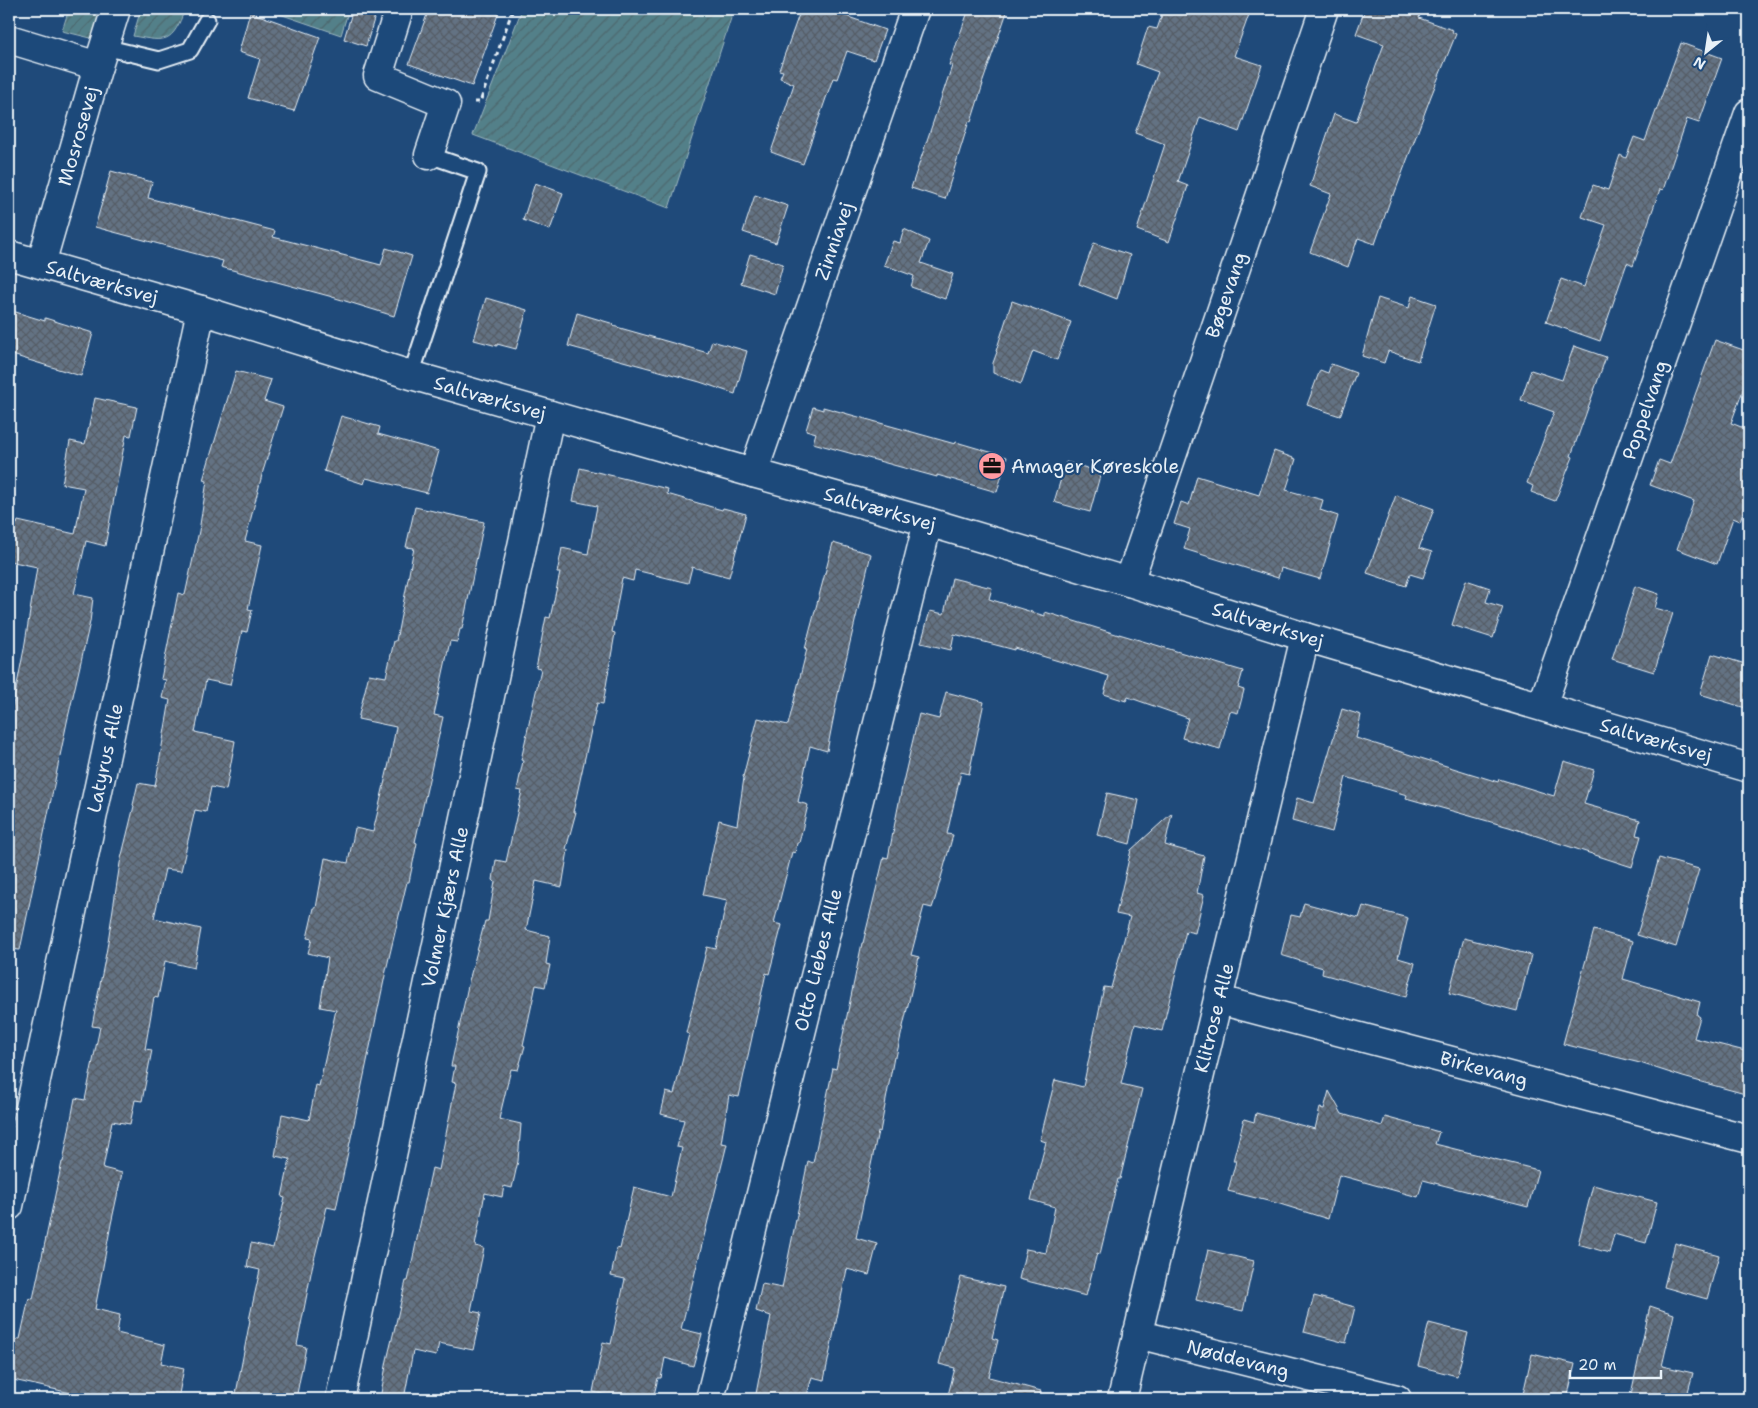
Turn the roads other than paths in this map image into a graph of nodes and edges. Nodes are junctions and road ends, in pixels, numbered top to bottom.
1 (116, 9) edge
2 (399, 9) edge
3 (915, 9) edge
4 (1324, 9) edge
5 (207, 20) dead end
6 (9, 39) edge
7 (101, 57) junction
8 (1749, 113) edge
9 (429, 155) joint
10 (9, 255) edge
11 (41, 264) junction
12 (201, 310) junction
13 (412, 375) junction
14 (550, 415) junction
15 (753, 474) junction
16 (928, 522) junction
17 (1129, 582) junction
18 (1305, 637) junction
19 (1542, 706) junction
20 (1749, 768) edge
21 (1219, 1000) junction
22 (1749, 1139) edge
23 (9, 1206) edge
24 (1137, 1334) junction
25 (340, 1399) edge
26 (710, 1399) edge
27 (1122, 1399) edge
28 (1397, 1399) edge

1 - 7 street, Mosrosevej
2 - 9 street
3 - 15 street, Zinniavej
4 - 17 street, Bøgevang
5 - 7 lane
6 - 7 street
7 - 11 street, Mosrosevej
8 - 19 street, Poppelvang
9 - 13 lane
10 - 11 street, Saltværksvej
11 - 12 street, Saltværksvej
12 - 13 street, Saltværksvej
12 - 23 street, Latyrus Alle
13 - 14 street, Saltværksvej
14 - 15 street, Saltværksvej
14 - 25 street, Volmer Kjærs Alle
15 - 16 street, Saltværksvej
16 - 17 street, Saltværksvej
16 - 26 street, Otto Liebes Alle
17 - 18 street, Saltværksvej
18 - 19 street, Saltværksvej
18 - 21 street, Klitrose Alle
19 - 20 street, Saltværksvej
21 - 22 street, Birkevang
21 - 24 street, Klitrose Alle
24 - 27 street, Klitrose Alle
24 - 28 street, Nøddevang

